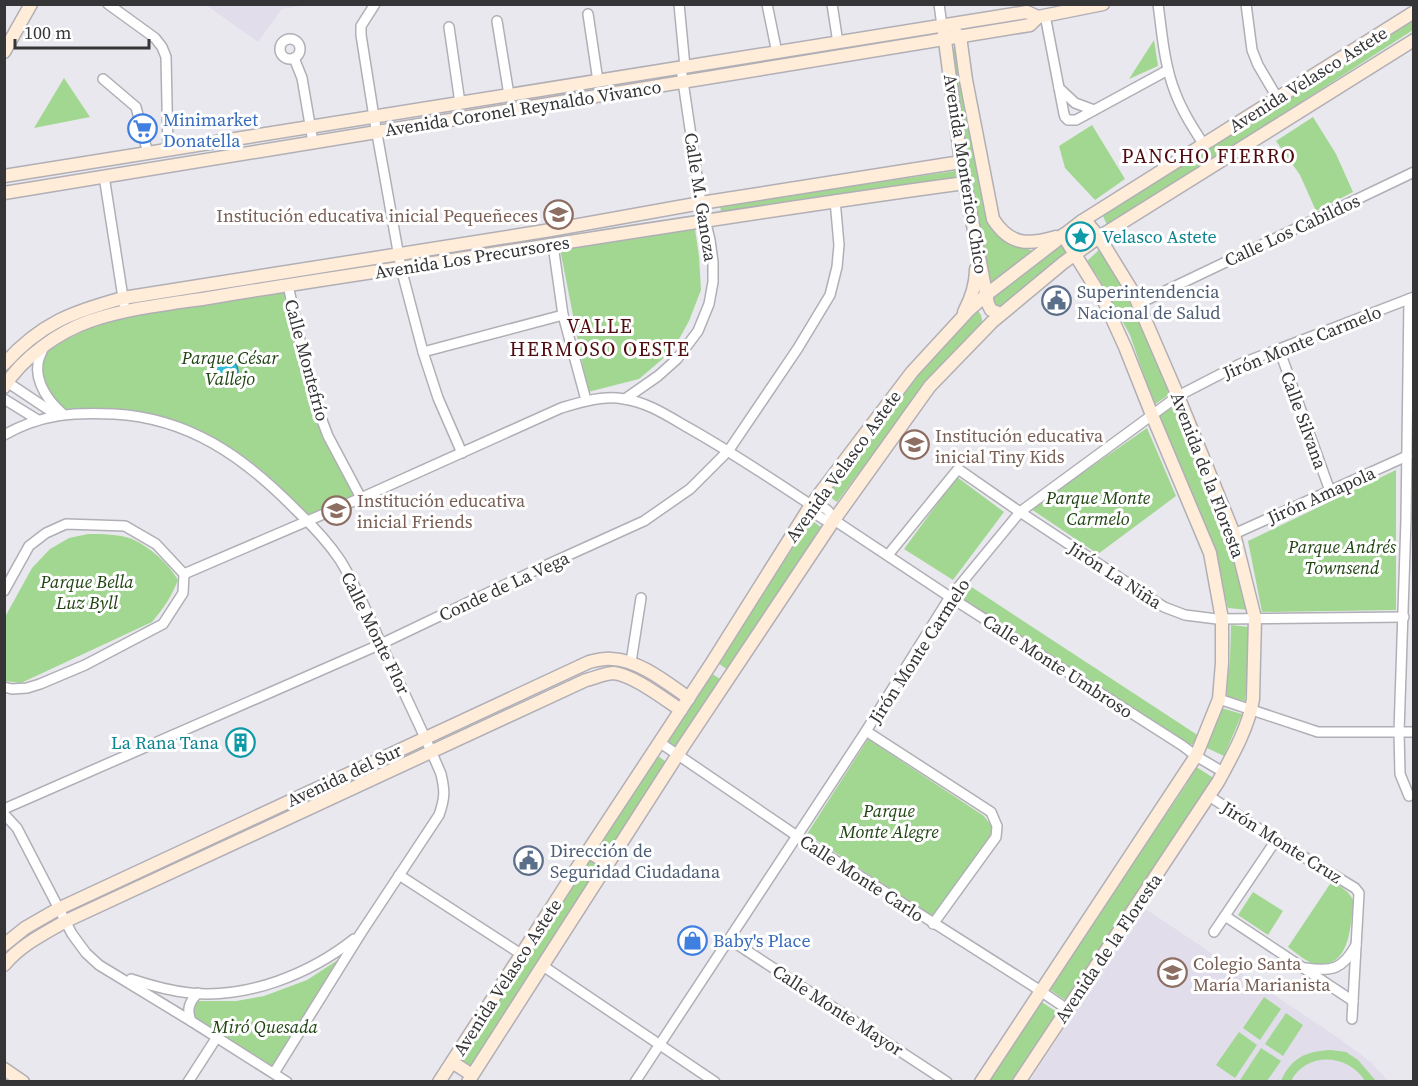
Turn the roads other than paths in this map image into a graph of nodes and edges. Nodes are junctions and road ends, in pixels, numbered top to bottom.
1 (31, 4) edge
2 (108, 4) edge
3 (375, 4) edge
4 (680, 4) edge
5 (767, 4) edge
6 (832, 4) edge
7 (939, 4) edge
8 (1102, 4) edge
9 (1158, 4) edge
10 (1246, 4) edge
11 (1413, 12) edge
12 (588, 14) dead end
13 (1042, 16) junction
14 (497, 21) dead end
15 (449, 27) dead end
16 (943, 32) junction
17 (960, 36) junction
18 (1413, 40) edge
19 (838, 43) junction
20 (4, 52) edge
21 (777, 52) junction
22 (294, 58) dead end
23 (683, 68) junction
24 (1168, 70) junction
25 (103, 79) dead end
26 (598, 81) junction
27 (683, 82) junction
28 (1059, 87) junction
29 (530, 92) junction
30 (509, 95) junction
31 (1278, 99) junction
32 (460, 103) junction
33 (532, 106) junction
34 (1094, 110) junction
35 (374, 117) junction
36 (311, 127) junction
37 (376, 132) junction
38 (313, 142) junction
39 (1204, 145) junction
40 (168, 150) junction
41 (148, 153) junction
42 (961, 162) junction
43 (1413, 172) edge
44 (4, 176) edge
45 (104, 176) junction
46 (965, 183) junction
47 (4, 193) edge
48 (835, 200) junction
49 (701, 203) junction
50 (705, 220) junction
51 (1082, 221) junction
52 (974, 231) junction
53 (1063, 235) junction
54 (1099, 237) junction
55 (553, 245) junction
56 (1076, 254) junction
57 (398, 255) junction
58 (401, 268) junction
59 (288, 285) junction
60 (986, 295) junction
61 (123, 298) junction
62 (1411, 298) edge
63 (1138, 304) junction
64 (126, 312) junction
65 (1001, 314) junction
66 (563, 315) junction
67 (957, 323) junction
68 (45, 345) junction
69 (1279, 349) junction
70 (423, 352) junction
71 (4, 364) edge
72 (6, 383) edge
73 (638, 389) junction
74 (1178, 396) junction
75 (4, 399) edge
76 (625, 399) junction
77 (586, 400) junction
78 (642, 404) junction
79 (59, 415) junction
80 (1152, 415) junction
81 (38, 420) junction
82 (4, 435) edge
83 (729, 450) junction
84 (462, 453) junction
85 (1407, 456) junction
86 (1330, 491) junction
87 (361, 498) junction
88 (812, 505) junction
89 (1020, 512) junction
90 (834, 520) junction
91 (308, 521) junction
92 (1234, 534) junction
93 (888, 555) junction
94 (184, 574) junction
95 (4, 591) edge
96 (950, 597) junction
97 (641, 598) dead end
98 (1404, 617) junction
99 (1255, 618) junction
100 (1222, 619) junction
101 (381, 644) junction
102 (631, 662) junction
103 (711, 664) junction
104 (730, 676) junction
105 (4, 687) edge
106 (689, 698) junction
107 (1219, 699) junction
108 (681, 710) junction
109 (1251, 710) junction
110 (867, 732) junction
111 (1399, 732) junction
112 (1413, 732) edge
113 (425, 737) junction
114 (659, 742) junction
115 (432, 751) junction
116 (678, 755) junction
117 (1196, 756) junction
118 (1223, 772) junction
119 (1209, 796) junction
120 (1409, 796) dead end
121 (4, 809) edge
122 (4, 814) edge
123 (797, 836) junction
124 (213, 837) junction
125 (1276, 840) junction
126 (218, 851) junction
127 (588, 851) junction
128 (608, 864) junction
129 (399, 876) junction
130 (58, 909) junction
131 (1225, 916) junction
132 (66, 921) junction
133 (933, 924) junction
134 (1214, 932) dead end
135 (361, 933) junction
136 (729, 939) junction
137 (1357, 943) junction
138 (4, 945) edge
139 (522, 954) junction
140 (4, 965) edge
141 (543, 966) junction
142 (1301, 967) junction
143 (113, 973) junction
144 (1041, 992) junction
145 (198, 993) junction
146 (1353, 1001) junction
147 (1067, 1009) junction
148 (1352, 1020) dead end
149 (191, 1021) junction
150 (217, 1037) junction
151 (659, 1044) junction
152 (452, 1062) junction
153 (4, 1069) edge
154 (274, 1073) junction
155 (470, 1078) edge
156 (23, 1082) edge
157 (188, 1082) edge
158 (287, 1082) edge
159 (439, 1082) edge
160 (635, 1082) edge
161 (715, 1082) edge
162 (947, 1082) edge
163 (981, 1082) edge
164 (1019, 1082) edge

1 - 20 street
2 - 40 street
3 - 35 street
4 - 23 street, Calle M. Ganoza
5 - 21 street
6 - 19 street
7 - 16 street, Avenida Monterico Chico
8 - 13 street, Avenida Coronel Reynaldo Vivanco
9 - 24 street
10 - 31 street
11 - 31 street, Avenida Velasco Astete
12 - 26 street
13 - 16 street, Avenida Coronel Reynaldo Vivanco
13 - 17 street, Avenida Coronel Reynaldo Vivanco
13 - 28 street
14 - 30 street
15 - 32 street
16 - 17 street, Avenida Coronel Reynaldo Vivanco
16 - 19 street, Avenida Coronel Reynaldo Vivanco
16 - 27 street, Avenida Coronel Reynaldo Vivanco
16 - 42 street, Avenida Monterico Chico
17 - 53 street, Avenida Monterico Chico
18 - 54 street, Avenida Velasco Astete
19 - 21 street, Avenida Coronel Reynaldo Vivanco
21 - 23 street, Avenida Coronel Reynaldo Vivanco
22 - 36 street
23 - 26 street, Avenida Coronel Reynaldo Vivanco
23 - 27 street, Calle M. Ganoza
24 - 34 street
24 - 39 street
25 - 41 street
26 - 29 street, Avenida Coronel Reynaldo Vivanco
27 - 33 street, Avenida Coronel Reynaldo Vivanco
27 - 49 street, Calle M. Ganoza
28 - 34 street
28 - 34 street
29 - 30 street, Avenida Coronel Reynaldo Vivanco
29 - 33 street
30 - 32 street, Avenida Coronel Reynaldo Vivanco
31 - 39 street, Avenida Velasco Astete
32 - 35 street, Avenida Coronel Reynaldo Vivanco
33 - 37 street, Avenida Coronel Reynaldo Vivanco
35 - 36 street, Avenida Coronel Reynaldo Vivanco
35 - 37 street
36 - 38 street
36 - 40 street, Avenida Coronel Reynaldo Vivanco
37 - 38 street, Avenida Coronel Reynaldo Vivanco
37 - 57 street
38 - 45 street, Avenida Coronel Reynaldo Vivanco
39 - 51 street, Avenida Velasco Astete
40 - 41 street, Avenida Coronel Reynaldo Vivanco
41 - 44 street, Avenida Coronel Reynaldo Vivanco
42 - 46 street, Avenida Monterico Chico
42 - 49 street, Avenida Los Precursores
43 - 63 street, Calle Los Cabildos
45 - 47 street, Avenida Coronel Reynaldo Vivanco
45 - 61 street
46 - 48 street, Avenida Los Precursores
46 - 52 street, Avenida Monterico Chico
48 - 50 street, Avenida Los Precursores
48 - 83 street, Conde de La Vega
49 - 50 street, Calle M. Ganoza
49 - 57 street, Avenida Los Precursores
50 - 55 street, Avenida Los Precursores
50 - 73 street, Calle M. Ganoza
51 - 53 street, Avenida Velasco Astete
51 - 54 street, Avenida de la Floresta
52 - 60 street, Avenida Monterico Chico
52 - 67 street
53 - 56 street, Avenida de la Floresta
53 - 60 street, Avenida Velasco Astete
54 - 56 street, Avenida Velasco Astete
54 - 63 street, Avenida de la Floresta
55 - 58 street, Avenida Los Precursores
55 - 66 street
56 - 65 street, Avenida Velasco Astete
56 - 80 street, Avenida de la Floresta
57 - 58 street
57 - 61 street, Avenida Los Precursores
58 - 59 street, Avenida Los Precursores
58 - 70 street
59 - 64 street, Avenida Los Precursores
59 - 87 street, Calle Montefrío
60 - 65 street, Avenida Monterico Chico
60 - 67 street, Avenida Velasco Astete
61 - 64 street
61 - 71 street, Avenida Los Precursores
62 - 69 street, Jirón Monte Carmelo
62 - 85 street
63 - 74 street, Avenida de la Floresta
64 - 68 street, Avenida Los Precursores
65 - 90 street, Avenida Velasco Astete
66 - 70 street
66 - 77 street
67 - 88 street, Avenida Velasco Astete
68 - 72 street, Avenida Los Precursores
68 - 79 street
69 - 74 street, Jirón Monte Carmelo
69 - 86 street, Calle Silvana
70 - 84 street
72 - 79 street
73 - 76 street, Calle M. Ganoza
73 - 78 street
74 - 80 street, Jirón Monte Carmelo
74 - 92 street, Avenida de la Floresta
75 - 81 street
76 - 77 street, Calle Monte Umbroso
76 - 78 street, Calle Monte Umbroso
77 - 84 street, Calle Monte Umbroso
78 - 83 street, Calle Monte Umbroso
79 - 81 street, Calle Monte Flor
79 - 91 street, Calle Monte Flor
80 - 89 street, Jirón Monte Carmelo
80 - 100 street, Avenida de la Floresta
81 - 82 street, Calle Monte Flor
83 - 88 street, Calle Monte Umbroso
83 - 101 street, Conde de La Vega
84 - 87 street, Calle Monte Umbroso
85 - 86 street, Jirón Amapola
85 - 98 street
86 - 92 street, Jirón Amapola
87 - 91 street, Calle Monte Umbroso
88 - 90 street, Calle Monte Umbroso
88 - 103 street, Avenida Velasco Astete
89 - 93 street, Jirón La Niña
89 - 96 street, Jirón Monte Carmelo
89 - 100 street, Jirón La Niña
90 - 93 street, Calle Monte Umbroso
90 - 104 street, Avenida Velasco Astete
91 - 94 street, Calle Monte Umbroso
91 - 101 street, Calle Monte Flor
92 - 99 street, Avenida de la Floresta
93 - 96 street, Calle Monte Umbroso
94 - 95 street
94 - 105 street
96 - 110 street, Jirón Monte Carmelo
96 - 117 street, Calle Monte Umbroso
97 - 102 street
98 - 99 street, Jirón La Niña
98 - 111 street
99 - 100 street, Jirón La Niña
99 - 109 street, Avenida de la Floresta
100 - 107 street, Avenida de la Floresta
101 - 113 street, Calle Monte Flor
101 - 121 street, Conde de La Vega
102 - 106 street, Avenida del Sur
102 - 113 street, Avenida del Sur
103 - 104 street
103 - 106 street, Avenida Velasco Astete
104 - 116 street, Avenida Velasco Astete
106 - 108 street, Avenida Velasco Astete
107 - 109 street
107 - 117 street, Avenida de la Floresta
108 - 114 street, Avenida Velasco Astete
108 - 115 street, Avenida del Sur
109 - 111 street
109 - 118 street, Avenida de la Floresta
110 - 123 street, Jirón Monte Carmelo
110 - 133 street
111 - 112 street
111 - 120 street
113 - 115 street, Calle Monte Flor
113 - 124 street, Avenida del Sur
114 - 116 street, Calle Monte Carlo
114 - 127 street, Avenida Velasco Astete
115 - 126 street, Avenida del Sur
115 - 129 street, Calle Monte Flor
116 - 123 street, Calle Monte Carlo
116 - 128 street, Avenida Velasco Astete
117 - 118 street, Calle Monte Umbroso
117 - 144 street, Avenida de la Floresta
118 - 119 street, Avenida de la Floresta
119 - 125 street, Jirón Monte Cruz
119 - 147 street, Avenida de la Floresta
122 - 130 street
123 - 133 street, Calle Monte Carlo
123 - 136 street, Jirón Monte Carmelo
124 - 126 street
124 - 130 street, Avenida del Sur
125 - 131 street
125 - 137 street, Jirón Monte Cruz
126 - 132 street, Avenida del Sur
127 - 128 street
127 - 139 street, Avenida Velasco Astete
128 - 141 street, Avenida Velasco Astete
129 - 135 street, Calle Monte Flor
129 - 139 street
130 - 132 street
130 - 138 street, Avenida del Sur
131 - 134 street
131 - 142 street
132 - 140 street, Avenida del Sur
132 - 143 street
133 - 144 street, Calle Monte Carlo
135 - 145 street, Calle Monte Flor
135 - 154 street, Calle Monte Flor
136 - 151 street, Jirón Monte Carmelo
136 - 162 street, Calle Monte Mayor
137 - 142 street
137 - 146 street
139 - 152 street, Avenida Velasco Astete
141 - 151 street
141 - 155 street, Avenida Velasco Astete
142 - 146 street
143 - 145 street, Calle Monte Flor
143 - 149 street
144 - 147 street, Calle Monte Carlo
144 - 163 street, Avenida de la Floresta
145 - 149 street
146 - 148 street
147 - 164 street, Avenida de la Floresta
149 - 150 street
150 - 154 street
150 - 157 street
151 - 160 street, Jirón Monte Carmelo
151 - 161 street
152 - 155 street
152 - 159 street, Avenida Velasco Astete
153 - 156 street
154 - 158 street

